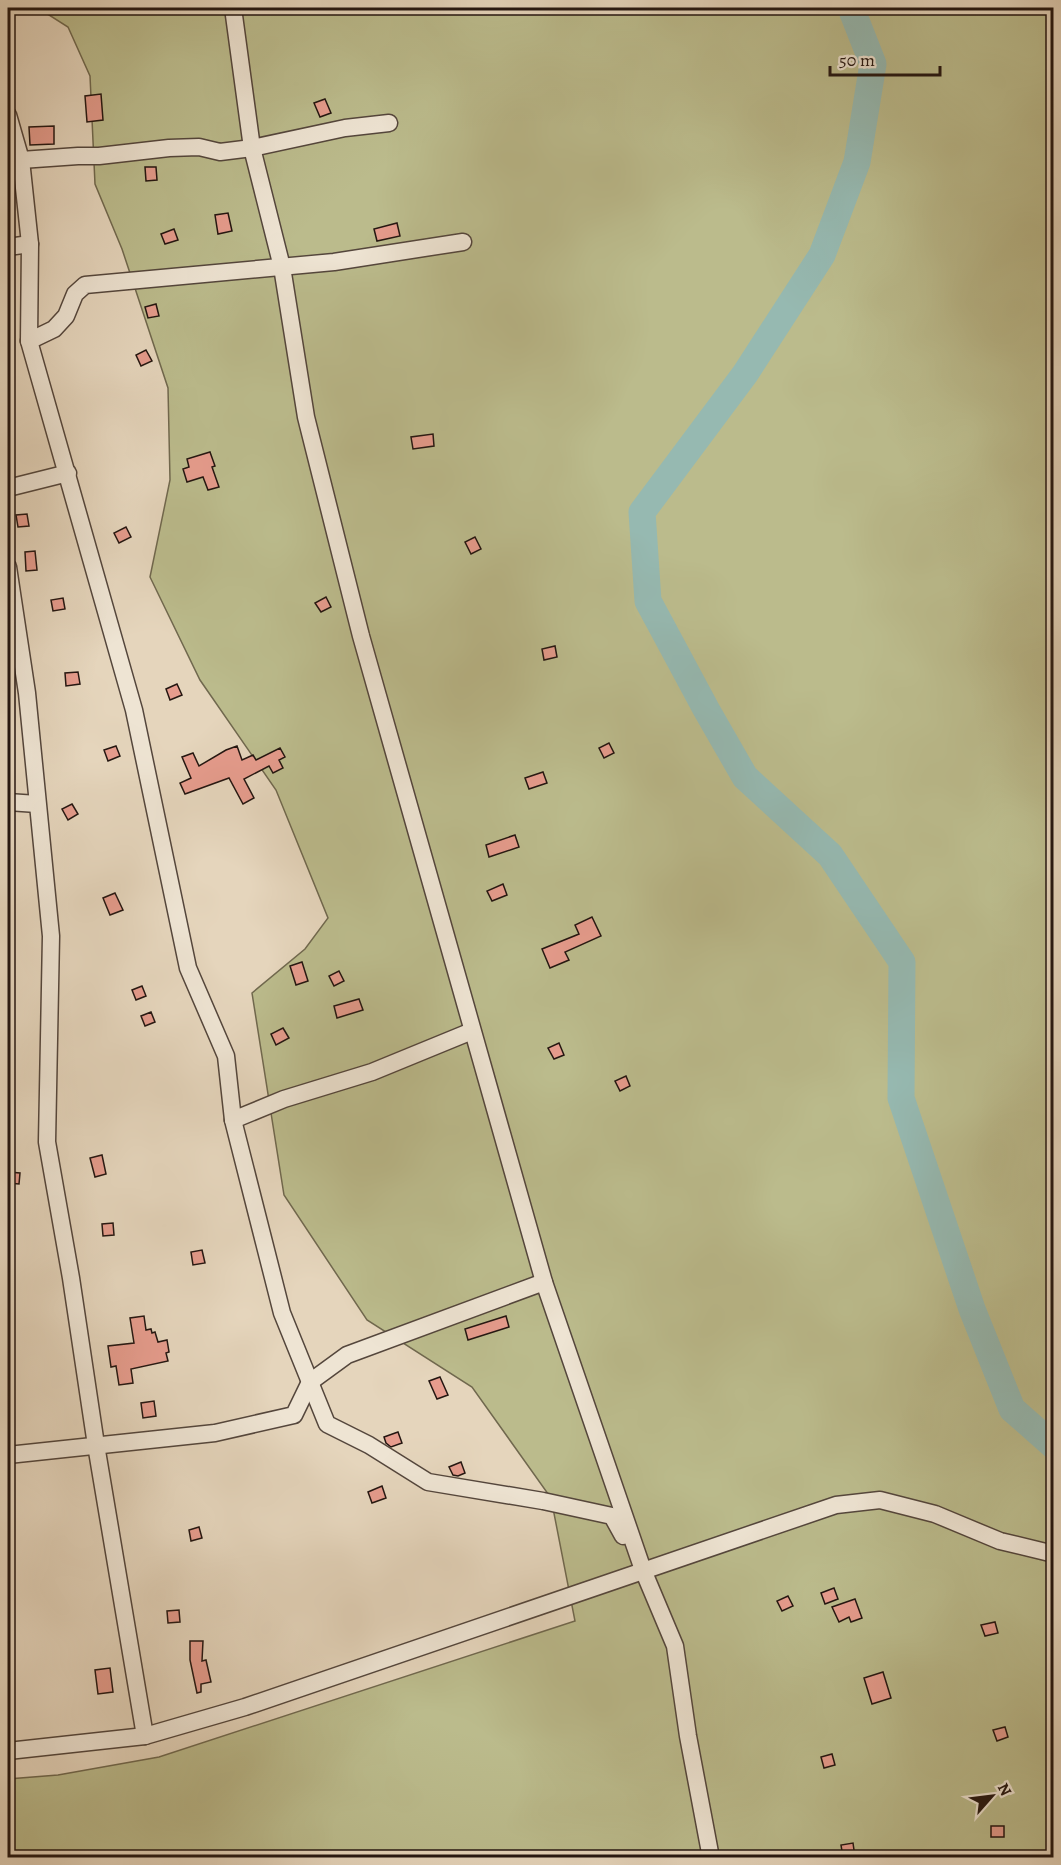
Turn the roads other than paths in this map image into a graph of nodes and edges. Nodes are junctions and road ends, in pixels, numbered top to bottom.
1 (233, 8) edge
2 (8, 114) edge
3 (389, 123) dead end
4 (252, 148) junction
5 (21, 160) junction
6 (463, 242) dead end
7 (30, 244) junction
8 (8, 248) edge
9 (282, 267) junction
10 (29, 341) junction
11 (68, 473) junction
12 (8, 488) edge
13 (8, 567) edge
14 (8, 802) edge
15 (37, 804) junction
16 (472, 1032) junction
17 (233, 1120) junction
18 (544, 1282) junction
19 (310, 1383) junction
20 (96, 1445) junction
21 (8, 1455) edge
22 (1053, 1554) edge
23 (643, 1570) junction
24 (145, 1736) junction
25 (8, 1751) edge
26 (711, 1857) edge

1 - 4 street
2 - 5 street
3 - 4 street
4 - 5 street
4 - 9 street
5 - 7 street
6 - 9 street
7 - 8 street
7 - 10 street
9 - 10 street
9 - 16 street
10 - 11 street
11 - 12 street
11 - 17 street
13 - 15 street
14 - 15 street
15 - 20 street
16 - 17 street
16 - 18 street
17 - 19 street
18 - 19 street
18 - 23 street
19 - 20 street
19 - 23 street
20 - 21 street
20 - 24 street
22 - 23 street
23 - 24 street
23 - 26 street
24 - 25 street

